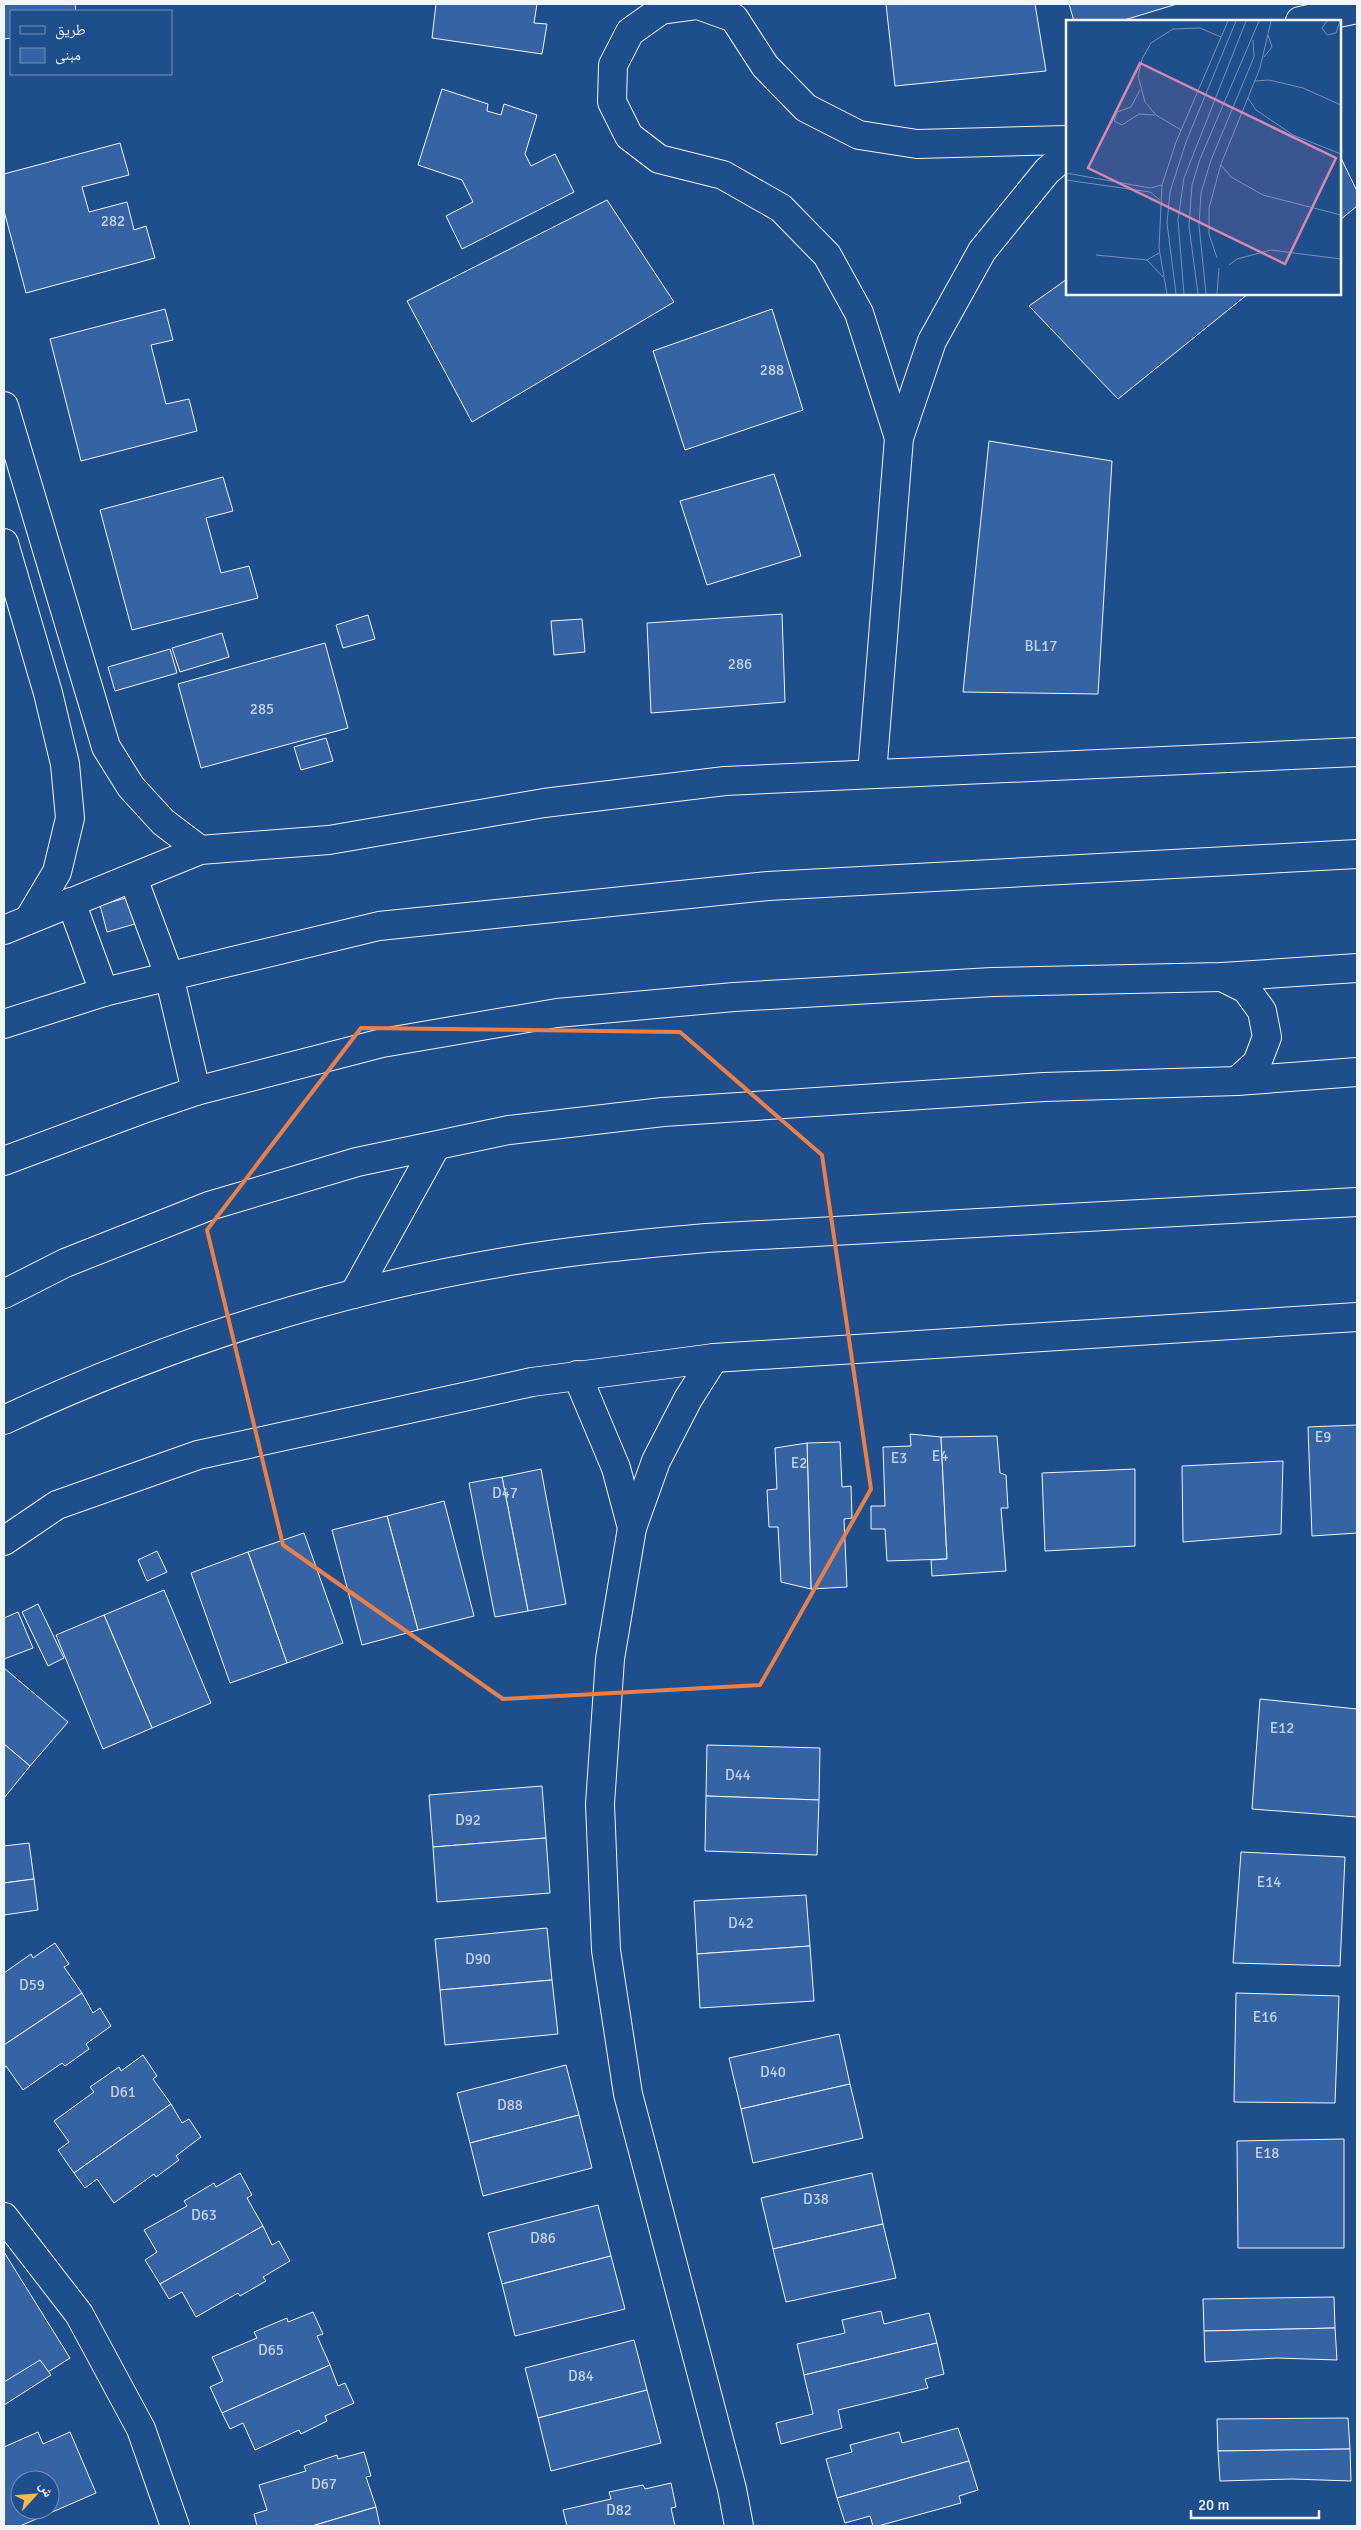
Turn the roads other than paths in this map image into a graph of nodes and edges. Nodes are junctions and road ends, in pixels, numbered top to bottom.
1 (1357, 9) edge
2 (1305, 20) edge
3 (1066, 140) edge
4 (1066, 155) edge
5 (4, 406) edge
6 (899, 438) junction
7 (4, 543) edge
8 (98, 720) junction
9 (57, 732) junction
10 (1357, 752) edge
11 (872, 774) junction
12 (200, 850) junction
13 (1357, 854) edge
14 (133, 878) junction
15 (71, 902) junction
16 (30, 919) junction
17 (4, 930) edge
18 (1357, 968) edge
19 (169, 975) junction
20 (1222, 977) junction
21 (104, 992) junction
22 (4, 1024) edge
23 (1357, 1072) edge
24 (1237, 1081) junction
25 (196, 1091) junction
26 (436, 1146) junction
27 (4, 1161) edge
28 (1357, 1202) edge
29 (4, 1294) edge
30 (354, 1294) junction
31 (1357, 1317) edge
32 (714, 1358) junction
33 (576, 1375) junction
34 (4, 1420) edge
35 (632, 1528) junction
36 (4, 1541) edge
37 (4, 2217) edge
38 (175, 2526) edge
39 (739, 2526) edge

1 - 2 street
3 - 6 street
4 - 6 street
5 - 8 street
6 - 11 street
7 - 9 street
8 - 9 street
8 - 12 street
9 - 16 street
10 - 11 street
11 - 12 street
12 - 14 street
13 - 19 street
14 - 15 street
14 - 19 street
15 - 16 street
15 - 21 street
16 - 17 street
18 - 20 street
19 - 21 street
19 - 25 street
20 - 24 street
20 - 25 street
21 - 22 street
23 - 24 street
24 - 26 street
25 - 27 street
26 - 29 street
26 - 30 street
28 - 30 street
30 - 34 street
31 - 32 street
32 - 33 street
32 - 35 street
33 - 35 street
33 - 36 street
35 - 39 street
37 - 38 street

